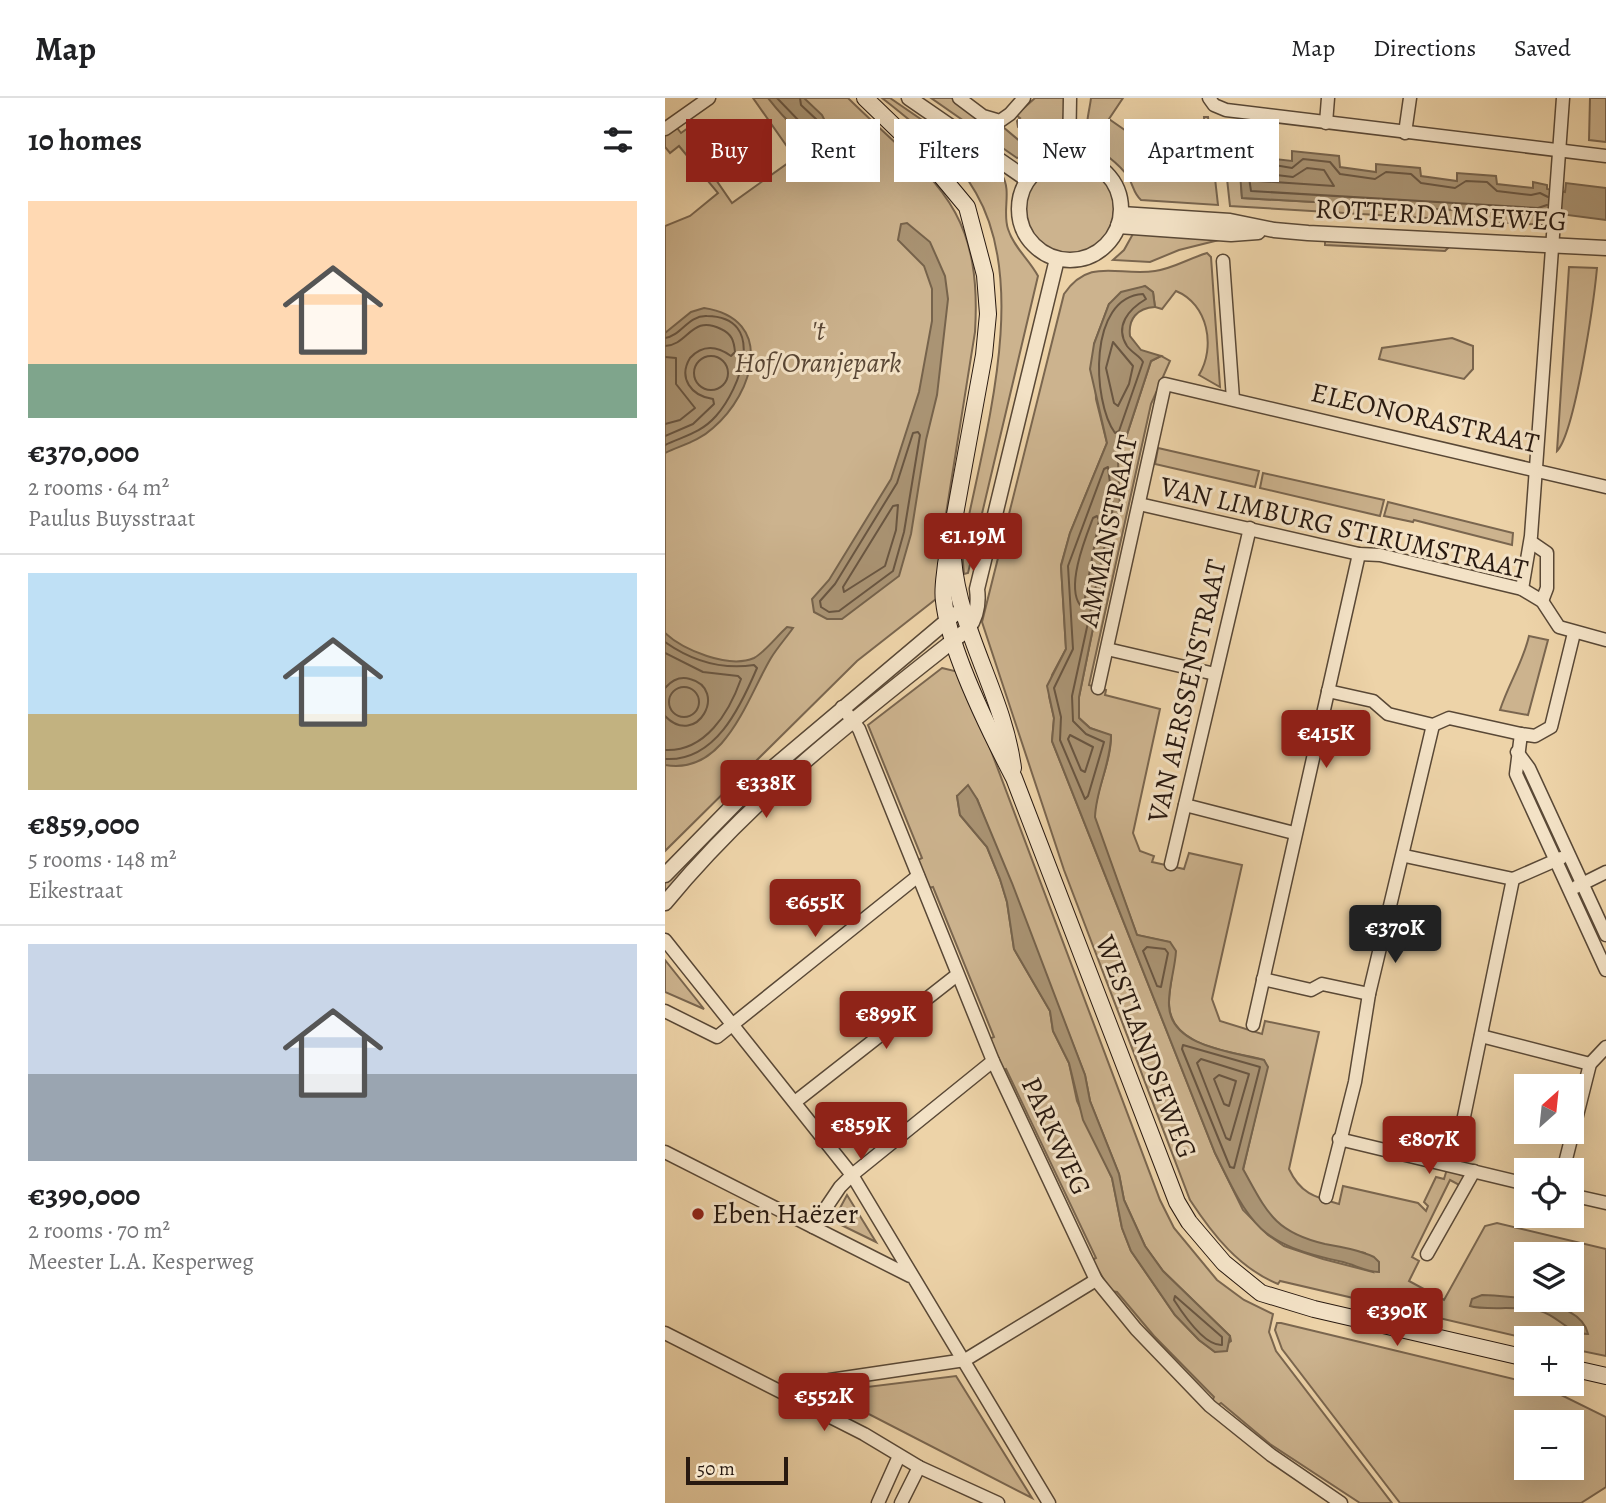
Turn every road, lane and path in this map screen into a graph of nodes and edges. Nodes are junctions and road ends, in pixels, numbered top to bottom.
1 (709, 98) edge
2 (865, 98) edge
3 (909, 98) edge
4 (959, 98) edge
5 (1024, 98) edge
6 (1070, 98) edge
7 (1209, 98) edge
8 (1328, 98) edge
9 (1410, 98) edge
10 (1563, 98) edge
11 (1070, 119) edge
12 (1326, 123) junction
13 (665, 129) edge
14 (1405, 133) junction
15 (1560, 151) junction
16 (1606, 156) edge
17 (1018, 173) edge
18 (1110, 177) edge
19 (1027, 182) edge
20 (1120, 220) junction
21 (1552, 246) junction
22 (1606, 248) edge
23 (1057, 259) junction
24 (1223, 261) dead end
25 (1165, 384) joint
26 (1233, 399) junction
27 (1536, 469) junction
28 (1606, 487) edge
29 (1139, 504) junction
30 (1250, 528) junction
31 (1531, 542) junction
32 (952, 544) junction
33 (1359, 554) junction
34 (977, 589) junction
35 (1522, 589) junction
36 (1542, 601) junction
37 (962, 608) junction
38 (949, 620) junction
39 (968, 629) junction
40 (1574, 633) junction
41 (955, 640) junction
42 (1606, 640) edge
43 (1107, 649) junction
44 (1216, 674) junction
45 (1098, 688) dead end
46 (1328, 691) junction
47 (842, 707) junction
48 (851, 720) junction
49 (1433, 725) junction
50 (1521, 734) junction
51 (1517, 752) junction
52 (1014, 778) junction
53 (1185, 805) junction
54 (1294, 833) junction
55 (1569, 855) junction
56 (1405, 856) junction
57 (1556, 861) junction
58 (1171, 864) dead end
59 (1606, 872) edge
60 (665, 875) edge
61 (918, 876) junction
62 (1513, 879) junction
63 (1582, 884) junction
64 (1569, 890) junction
65 (665, 904) edge
66 (1606, 935) edge
67 (665, 940) edge
68 (1606, 970) edge
69 (957, 975) junction
70 (1263, 979) junction
71 (1369, 994) junction
72 (665, 1011) edge
73 (1253, 1025) dead end
74 (732, 1026) junction
75 (1481, 1036) junction
76 (1606, 1047) edge
77 (993, 1061) junction
78 (1590, 1063) junction
79 (795, 1102) junction
80 (1339, 1139) junction
81 (665, 1152) edge
82 (1566, 1158) edge
83 (1454, 1165) junction
84 (1474, 1171) junction
85 (852, 1175) junction
86 (1514, 1181) edge
87 (1326, 1197) dead end
88 (1584, 1198) edge
89 (1606, 1203) edge
90 (813, 1227) junction
91 (1427, 1254) dead end
92 (910, 1276) junction
93 (1096, 1280) junction
94 (665, 1333) edge
95 (1514, 1355) edge
96 (965, 1360) junction
97 (1584, 1371) edge
98 (1606, 1376) edge
99 (796, 1400) junction
100 (899, 1456) junction
101 (919, 1467) junction
102 (878, 1503) edge
103 (901, 1503) edge
104 (998, 1503) edge
105 (1049, 1503) edge
106 (1342, 1503) edge

1 - 13 street
2 - 32 main road, WESTLANDSEWEG
3 - 17 street
4 - 5 street
6 - 11 street
7 - 12 street
8 - 12 street
9 - 14 street
10 - 15 street
12 - 14 street
14 - 15 street
15 - 16 street
15 - 21 street
18 - 20 street
19 - 23 street
20 - 21 street, ROTTERDAMSEWEG
20 - 23 street
21 - 22 street, ROTTERDAMSEWEG
21 - 27 street
23 - 34 street
24 - 26 street
25 - 26 street, ELEONORASTRAAT
25 - 29 street, AMMANSTRAAT
26 - 27 street, ELEONORASTRAAT
27 - 28 street, ELEONORASTRAAT
27 - 31 street
29 - 30 street, VAN LIMBURG STIRUMSTRAAT
29 - 43 street, AMMANSTRAAT
30 - 33 street, VAN LIMBURG STIRUMSTRAAT
30 - 44 street, VAN AERSSENSTRAAT
31 - 35 street
31 - 36 street
32 - 37 main road, WESTLANDSEWEG
32 - 38 main road, WESTLANDSEWEG
33 - 35 street, VAN LIMBURG STIRUMSTRAAT
33 - 46 street
34 - 37 street
34 - 39 street
35 - 36 street, VAN LIMBURG STIRUMSTRAAT
36 - 40 street, VAN LIMBURG STIRUMSTRAAT
37 - 38 street
37 - 39 main road, WESTLANDSEWEG
38 - 41 main road, WESTLANDSEWEG
38 - 47 street
39 - 41 street
39 - 52 main road, WESTLANDSEWEG
40 - 42 street, VAN LIMBURG STIRUMSTRAAT
40 - 50 street
41 - 48 street
41 - 52 main road, WESTLANDSEWEG
43 - 44 street
43 - 45 street, AMMANSTRAAT
44 - 53 street, VAN AERSSENSTRAAT
46 - 49 street
46 - 54 street
47 - 48 street, PARKWEG
47 - 60 street
48 - 61 street, PARKWEG
48 - 65 street
49 - 50 street
49 - 56 street
50 - 51 street
51 - 55 street
51 - 57 street
52 - 95 main road, WESTLANDSEWEG
53 - 54 street
53 - 58 street, VAN AERSSENSTRAAT
54 - 70 street
55 - 57 street
55 - 63 street
56 - 62 street
56 - 71 street
57 - 62 street
57 - 64 street
59 - 63 street
61 - 69 street, PARKWEG
61 - 74 street
62 - 75 street
63 - 64 street
63 - 66 street
64 - 68 street
67 - 74 street
69 - 77 street, PARKWEG
69 - 79 street
70 - 71 street
70 - 73 street
71 - 80 street
72 - 74 street
74 - 79 street
75 - 78 street
75 - 83 street
76 - 78 street
77 - 85 street
77 - 93 street, PARKWEG
78 - 82 street
79 - 85 street
80 - 83 street
80 - 87 street
81 - 90 street
83 - 84 street
84 - 86 street
84 - 91 street
85 - 90 street
85 - 92 street
88 - 89 street
90 - 92 street
92 - 96 street
93 - 96 street
93 - 106 street, PARKWEG
94 - 99 street
96 - 99 street
96 - 105 street
97 - 98 main road
99 - 100 street
100 - 101 street
100 - 102 street
101 - 103 street
101 - 104 street

